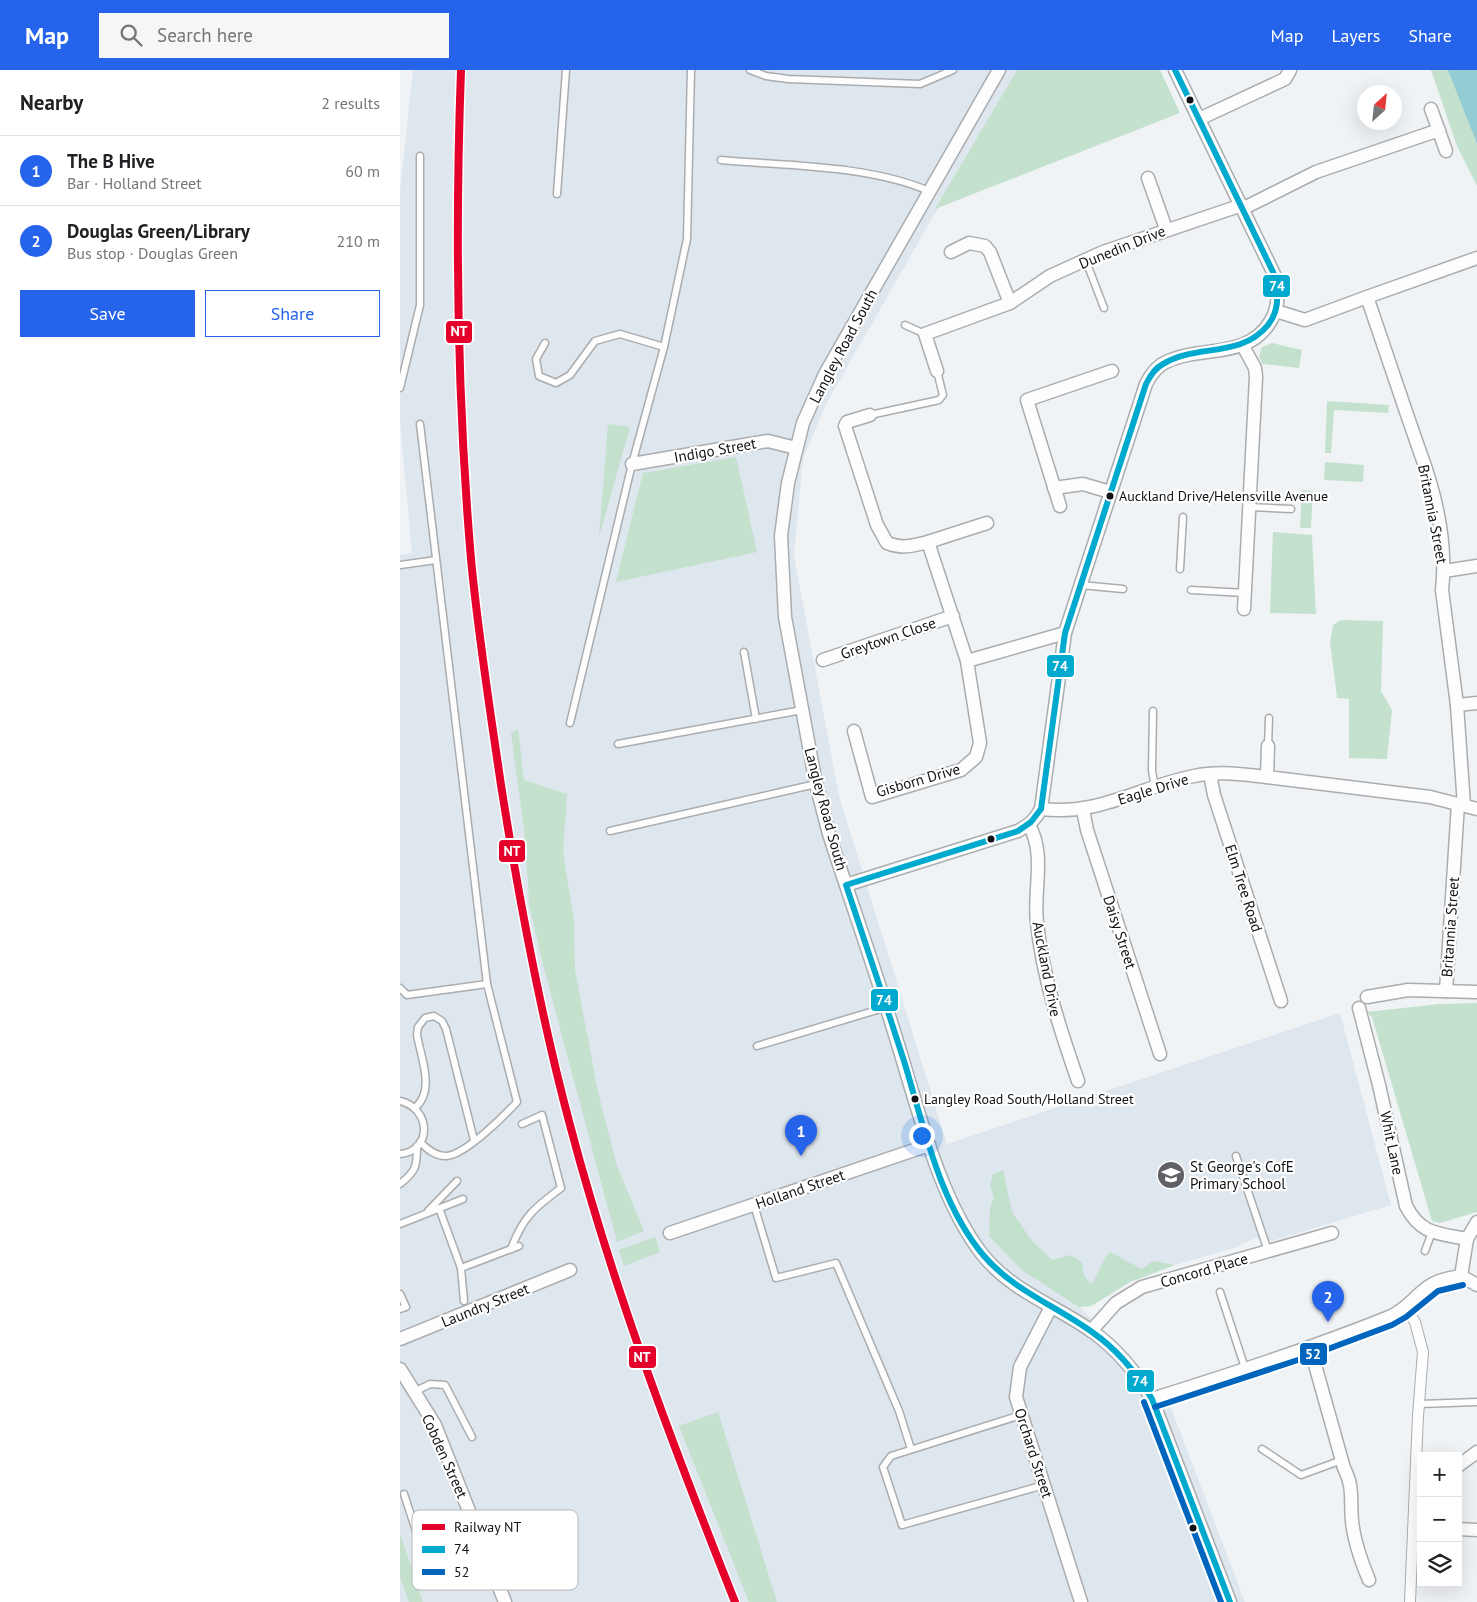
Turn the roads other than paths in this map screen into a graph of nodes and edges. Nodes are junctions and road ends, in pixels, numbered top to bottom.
1 (566, 70) edge
2 (691, 70) edge
3 (750, 70) edge
4 (953, 70) edge
5 (999, 70) edge
6 (1175, 70) edge
7 (1290, 70) edge
8 (1431, 109) dead end
9 (1199, 119) junction
10 (1438, 130) junction
11 (1446, 151) dead end
12 (420, 156) dead end
13 (721, 160) dead end
14 (1148, 178) dead end
15 (929, 191) junction
16 (557, 194) dead end
17 (1243, 206) junction
18 (1166, 229) junction
19 (951, 252) dead end
20 (1477, 258) edge
21 (1086, 261) junction
22 (1367, 298) junction
23 (1010, 303) junction
24 (1104, 308) dead end
25 (1276, 311) junction
26 (905, 325) dead end
27 (925, 334) junction
28 (545, 343) dead end
29 (1243, 346) junction
30 (664, 347) junction
31 (936, 371) joint
32 (1112, 371) dead end
33 (400, 388) edge
34 (870, 415) joint
35 (420, 424) dead end
36 (796, 448) junction
37 (632, 464) junction
38 (1054, 488) junction
39 (1110, 492) junction
40 (1060, 506) dead end
41 (1249, 507) junction
42 (1291, 508) dead end
43 (1183, 517) dead end
44 (986, 523) dead end
45 (928, 542) junction
46 (436, 560) junction
47 (400, 565) edge
48 (1477, 566) edge
49 (1180, 569) dead end
50 (1444, 571) junction
51 (1079, 585) junction
52 (1123, 589) dead end
53 (1190, 590) dead end
54 (1246, 593) junction
55 (1244, 609) dead end
56 (953, 616) junction
57 (1066, 633) junction
58 (744, 652) dead end
59 (824, 660) dead end
60 (967, 661) junction
61 (1477, 703) edge
62 (1457, 705) junction
63 (802, 710) junction
64 (1153, 710) dead end
65 (1269, 718) dead end
66 (756, 719) junction
67 (570, 723) dead end
68 (854, 731) dead end
69 (618, 744) dead end
70 (1268, 746) joint
71 (1210, 774) junction
72 (1267, 777) junction
73 (816, 784) junction
74 (1155, 787) junction
75 (1461, 805) junction
76 (1041, 809) junction
77 (1477, 809) edge
78 (1083, 810) junction
79 (1029, 825) junction
80 (610, 831) dead end
81 (846, 885) junction
82 (487, 984) junction
83 (400, 988) edge
84 (1446, 991) junction
85 (1477, 992) edge
86 (1367, 997) dead end
87 (1281, 1001) dead end
88 (887, 1007) junction
89 (1359, 1008) dead end
90 (757, 1046) dead end
91 (1160, 1054) dead end
92 (1078, 1081) dead end
93 (400, 1100) edge
94 (416, 1108) junction
95 (522, 1124) dead end
96 (474, 1140) junction
97 (418, 1144) junction
98 (929, 1145) junction
99 (400, 1154) edge
100 (1236, 1156) dead end
101 (457, 1181) dead end
102 (400, 1184) edge
103 (463, 1199) dead end
104 (754, 1205) junction
105 (439, 1208) junction
106 (426, 1214) junction
107 (1477, 1222) edge
108 (400, 1224) edge
109 (1432, 1232) junction
110 (670, 1233) dead end
111 (1332, 1233) dead end
112 (1467, 1240) junction
113 (519, 1246) dead end
114 (511, 1249) junction
115 (1268, 1251) junction
116 (1425, 1252) dead end
117 (461, 1268) junction
118 (570, 1270) dead end
119 (1460, 1276) junction
120 (1477, 1285) edge
121 (1220, 1292) dead end
122 (400, 1294) edge
123 (464, 1301) dead end
124 (1051, 1307) junction
125 (1406, 1308) junction
126 (400, 1309) edge
127 (1091, 1331) junction
128 (400, 1339) edge
129 (1310, 1346) junction
130 (1245, 1368) junction
131 (400, 1369) edge
132 (414, 1392) junction
133 (1152, 1399) junction
134 (1477, 1402) edge
135 (1420, 1404) junction
136 (1021, 1415) junction
137 (472, 1437) dead end
138 (912, 1449) junction
139 (1262, 1449) dead end
140 (1477, 1452) edge
141 (1342, 1460) junction
142 (1462, 1463) edge
143 (1044, 1485) junction
144 (404, 1494) dead end
145 (468, 1510) edge
146 (412, 1519) edge
147 (1462, 1530) edge
148 (1477, 1530) edge
149 (1369, 1580) dead end
150 (500, 1590) edge
151 (505, 1602) edge
152 (1081, 1602) edge
153 (1230, 1602) edge
154 (1410, 1602) edge

1 - 16 lane
2 - 30 lane
3 - 4 lane
5 - 15 street, Langley Road South
6 - 9 street
7 - 9 street
8 - 10 street
9 - 17 street
10 - 11 street
10 - 17 street, Dunedin Drive
12 - 33 lane
13 - 15 lane
14 - 18 street
15 - 36 street, Langley Road South
17 - 18 street, Dunedin Drive
17 - 25 street
18 - 21 street, Dunedin Drive
19 - 23 street
20 - 22 street
21 - 23 street, Dunedin Drive
21 - 24 lane
22 - 25 street
22 - 50 street, Britannia Street
23 - 27 street, Dunedin Drive
25 - 29 street
26 - 27 lane
27 - 31 street
28 - 30 lane
29 - 39 street
29 - 41 street
30 - 37 lane
31 - 34 lane
32 - 38 street
34 - 45 street
35 - 46 lane
36 - 37 street, Indigo Street
36 - 63 street, Langley Road South
37 - 67 lane
38 - 39 street
38 - 40 street
39 - 51 street
41 - 42 lane
41 - 54 street
43 - 49 lane
44 - 45 street
45 - 56 street
46 - 47 lane
46 - 82 lane
48 - 50 street
50 - 62 street, Britannia Street
51 - 52 lane
51 - 57 street
53 - 54 lane
54 - 55 street
56 - 59 street, Greytown Close
56 - 60 street
57 - 60 street
57 - 76 street
58 - 66 lane
60 - 68 street, Gisborn Drive
61 - 62 street
62 - 75 street, Britannia Street
63 - 66 lane
63 - 73 street, Langley Road South
64 - 74 lane
65 - 70 lane
66 - 69 lane
70 - 72 street
71 - 72 street, Eagle Drive
71 - 74 street, Eagle Drive
71 - 87 street, Elm Tree Road
72 - 75 street, Eagle Drive
73 - 80 lane
73 - 81 street, Langley Road South
74 - 78 street, Eagle Drive
75 - 77 street, Eagle Drive
75 - 84 street, Britannia Street
76 - 78 street, Eagle Drive
76 - 79 street
78 - 91 street, Daisy Street
79 - 81 street
79 - 92 street, Auckland Drive
81 - 88 street, Langley Road South
82 - 83 lane
82 - 96 lane
84 - 85 street
84 - 86 street
88 - 90 lane
88 - 98 street, Langley Road South
89 - 109 street, Whit Lane
93 - 94 lane
94 - 96 lane
94 - 97 lane
95 - 114 lane
96 - 97 lane
97 - 99 lane
97 - 102 lane
98 - 104 street, Holland Street
98 - 124 street, Langley Road South
100 - 115 lane
101 - 106 lane
103 - 105 lane
104 - 110 street, Holland Street
104 - 138 lane
105 - 106 lane
105 - 117 lane
106 - 108 lane
107 - 112 street
109 - 112 street, Whit Lane
109 - 116 lane
111 - 115 street, Concord Place
112 - 119 street
113 - 114 lane
114 - 117 lane
115 - 127 street, Concord Place
117 - 123 lane
118 - 128 street, Laundry Street
119 - 120 street
119 - 125 street
121 - 130 lane
122 - 126 lane
124 - 127 street, Langley Road South
124 - 136 street, Orchard Street
125 - 129 street
125 - 135 street
127 - 133 street, Langley Road South
129 - 130 street
129 - 141 street
130 - 133 street
131 - 132 street, Cobden Street
132 - 137 lane
132 - 145 street, Cobden Street
133 - 153 street, Langley Road South
134 - 135 lane
135 - 154 street
136 - 138 lane
136 - 143 street, Orchard Street
138 - 143 lane
139 - 141 lane
140 - 142 street
141 - 149 street
143 - 152 street, Orchard Street
144 - 146 lane
147 - 148 street
150 - 151 street, Cobden Street

